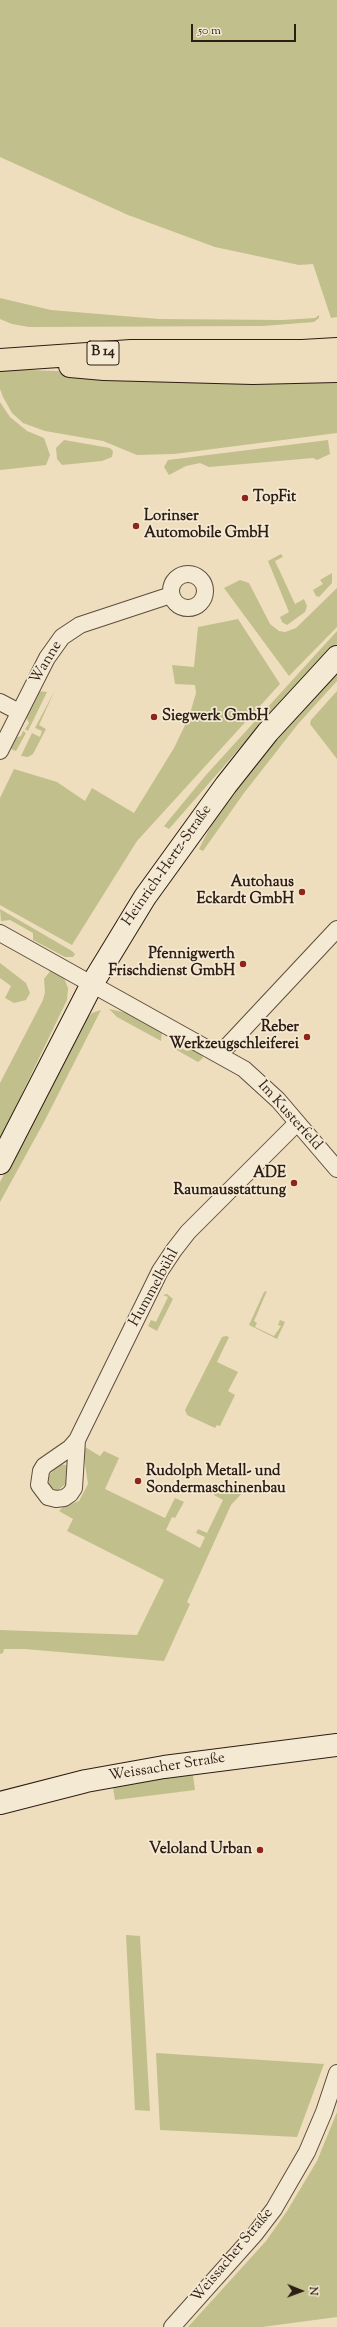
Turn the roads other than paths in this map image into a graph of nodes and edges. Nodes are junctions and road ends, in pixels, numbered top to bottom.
1 (337, 349) edge
2 (2, 360) edge
3 (337, 370) edge
4 (171, 595) dead end
5 (337, 657) edge
6 (0, 702) edge
7 (19, 712) junction
8 (0, 751) edge
9 (337, 929) edge
10 (0, 933) edge
11 (92, 984) junction
12 (220, 1054) junction
13 (297, 1123) junction
14 (0, 1163) edge
15 (337, 1169) edge
16 (77, 1440) dead end
17 (337, 1745) edge
18 (0, 1803) edge
19 (337, 2073) edge
20 (172, 2327) edge

1 - 2 main road, B 14
2 - 3 main road, B 14
4 - 7 street, Wanne
5 - 11 main road, Heinrich-Hertz-Straße
6 - 7 street
7 - 8 street, Wanne
9 - 12 street
10 - 11 street, Im Kusterfeld
11 - 12 street, Im Kusterfeld
11 - 14 main road, Heinrich-Hertz-Straße
12 - 13 street, Im Kusterfeld
13 - 15 street, Im Kusterfeld
13 - 16 street, Hummelbühl
17 - 18 main road, Weissacher Straße
19 - 20 street, Weissacher Straße

